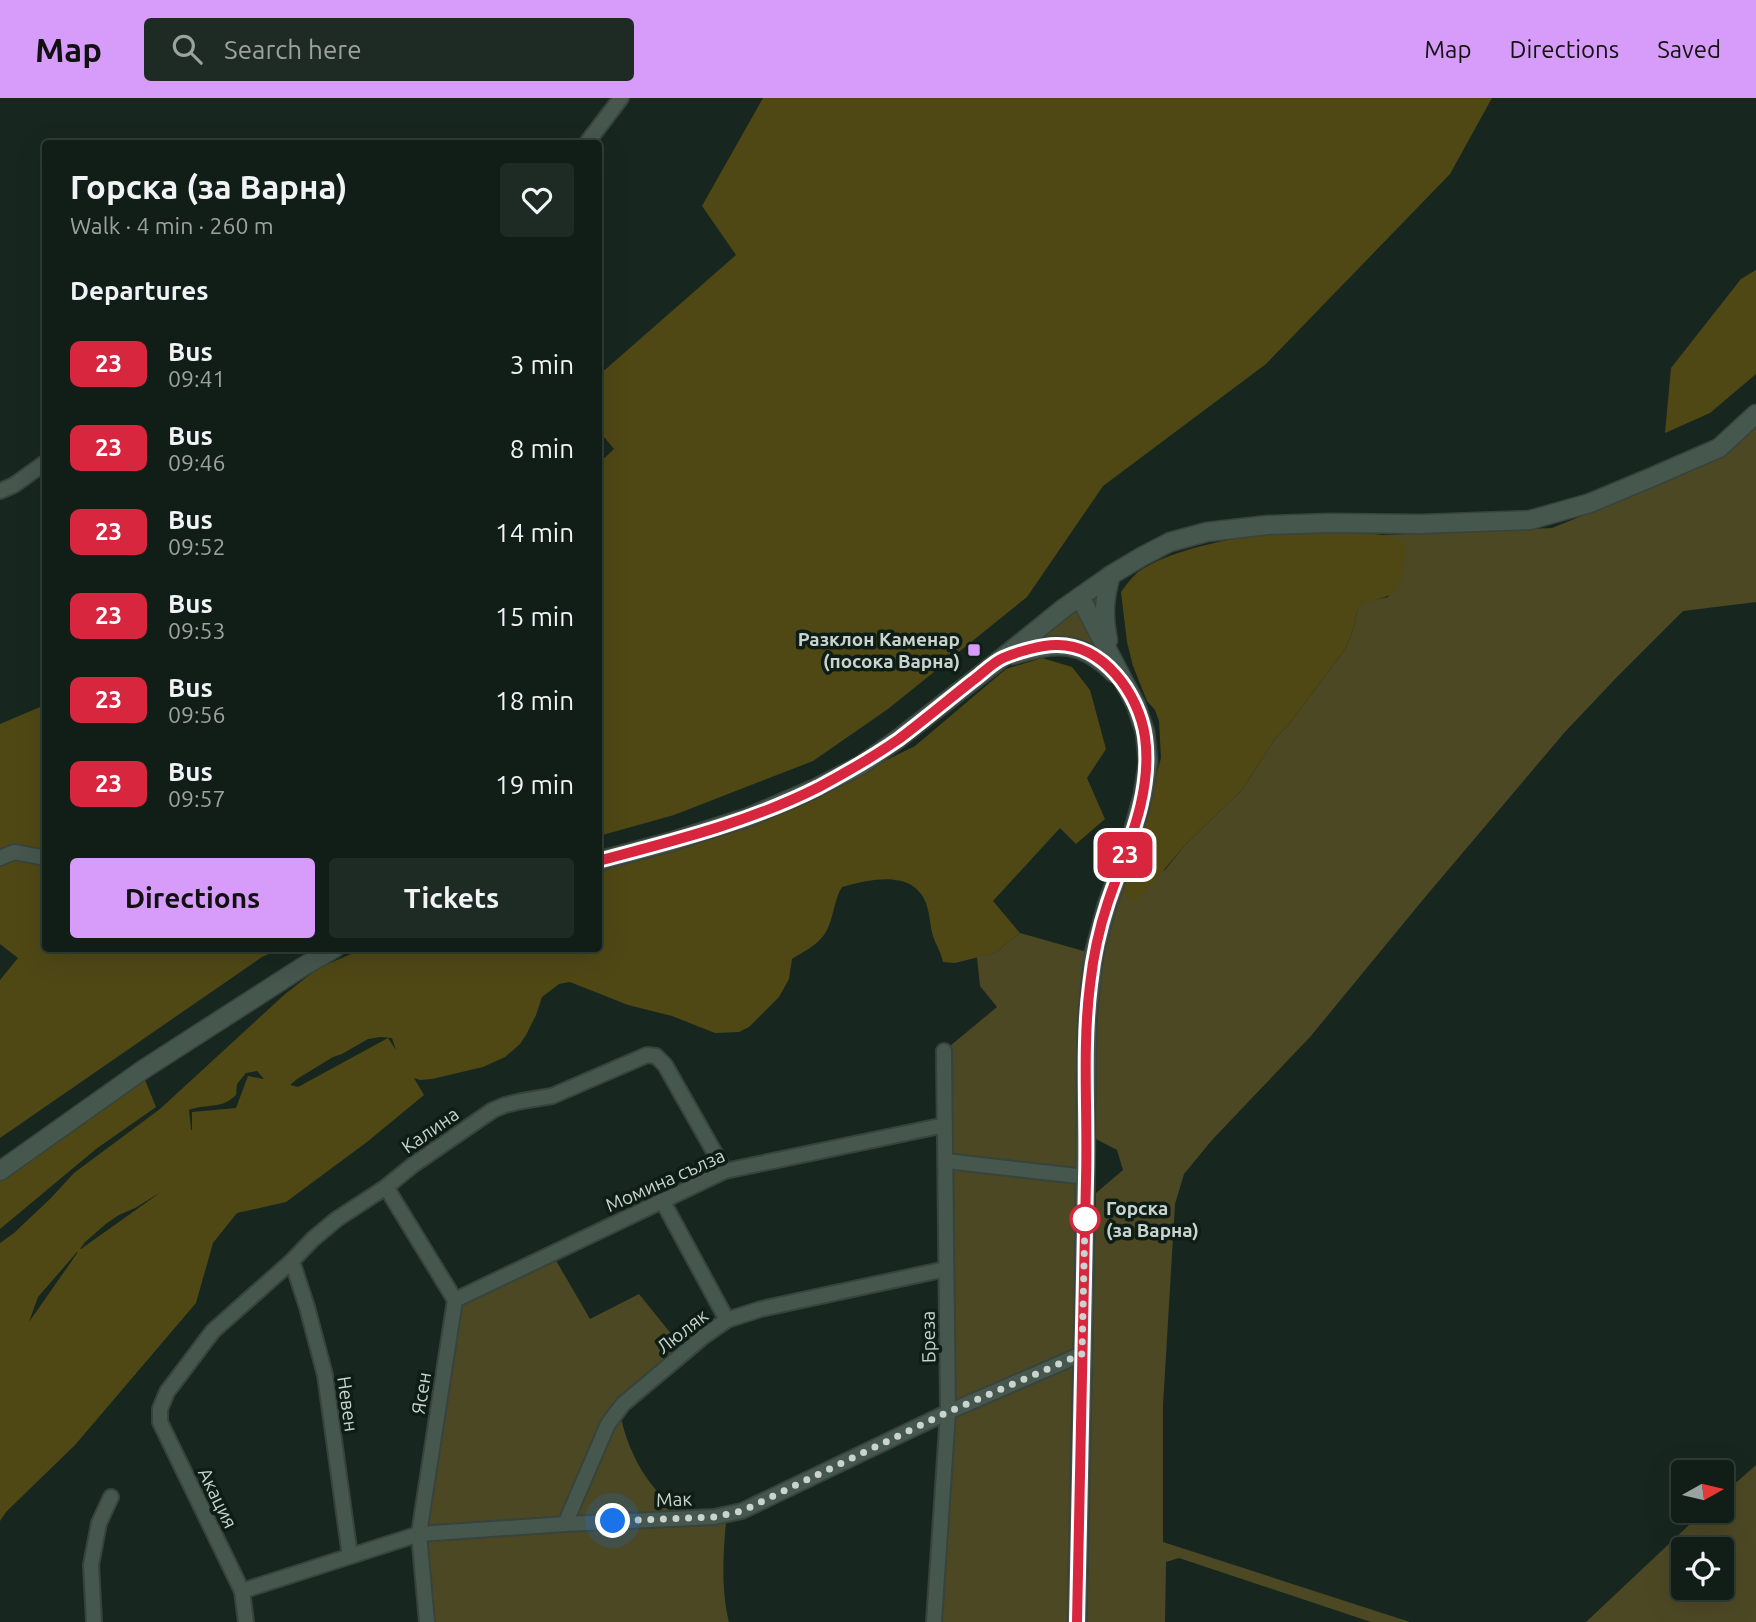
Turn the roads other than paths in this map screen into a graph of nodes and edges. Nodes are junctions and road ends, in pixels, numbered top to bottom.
1 (621, 98) edge
2 (589, 140) edge
3 (1756, 414) edge
4 (42, 465) edge
5 (0, 491) edge
6 (1111, 575) junction
7 (1080, 597) junction
8 (1002, 658) junction
9 (1122, 680) junction
10 (42, 857) edge
11 (0, 858) edge
12 (602, 860) edge
13 (328, 952) edge
14 (944, 1051) dead end
15 (945, 1125) junction
16 (946, 1160) junction
17 (0, 1171) edge
18 (724, 1171) junction
19 (1086, 1177) junction
20 (386, 1187) junction
21 (662, 1200) junction
22 (292, 1261) junction
23 (946, 1269) junction
24 (454, 1300) junction
25 (727, 1320) junction
26 (1082, 1354) junction
27 (167, 1392) joint
28 (948, 1412) junction
29 (111, 1497) dead end
30 (565, 1524) junction
31 (419, 1534) junction
32 (350, 1556) junction
33 (242, 1591) junction
34 (93, 1622) edge
35 (246, 1622) edge
36 (427, 1622) edge
37 (934, 1622) edge
38 (1077, 1622) edge

1 - 2 street
3 - 6 street
4 - 5 street
6 - 7 street
6 - 9 street
7 - 8 street
7 - 9 street
8 - 9 street
8 - 12 street
9 - 19 street
10 - 11 street
13 - 17 street
14 - 15 street, Бреза
15 - 16 street, Бреза
15 - 18 street, Момина сълза
16 - 19 street
16 - 23 street, Бреза
18 - 20 street, Калина
18 - 21 street, Момина сълза
19 - 26 street
20 - 22 street, Калина
20 - 24 street
21 - 24 street, Момина сълза
21 - 25 street
22 - 27 street, Калина
22 - 32 street, Невен
23 - 25 street, Люляк
23 - 28 street, Бреза
24 - 31 street, Ясен
25 - 30 street, Люляк
26 - 28 street, Мак
26 - 38 street
27 - 33 street, Акация
28 - 30 street, Мак
28 - 37 street, Бреза
29 - 34 street
30 - 31 street, Мак
31 - 32 street, Мак
31 - 36 street, Ясен
32 - 33 street, Мак
33 - 35 street, Акация

